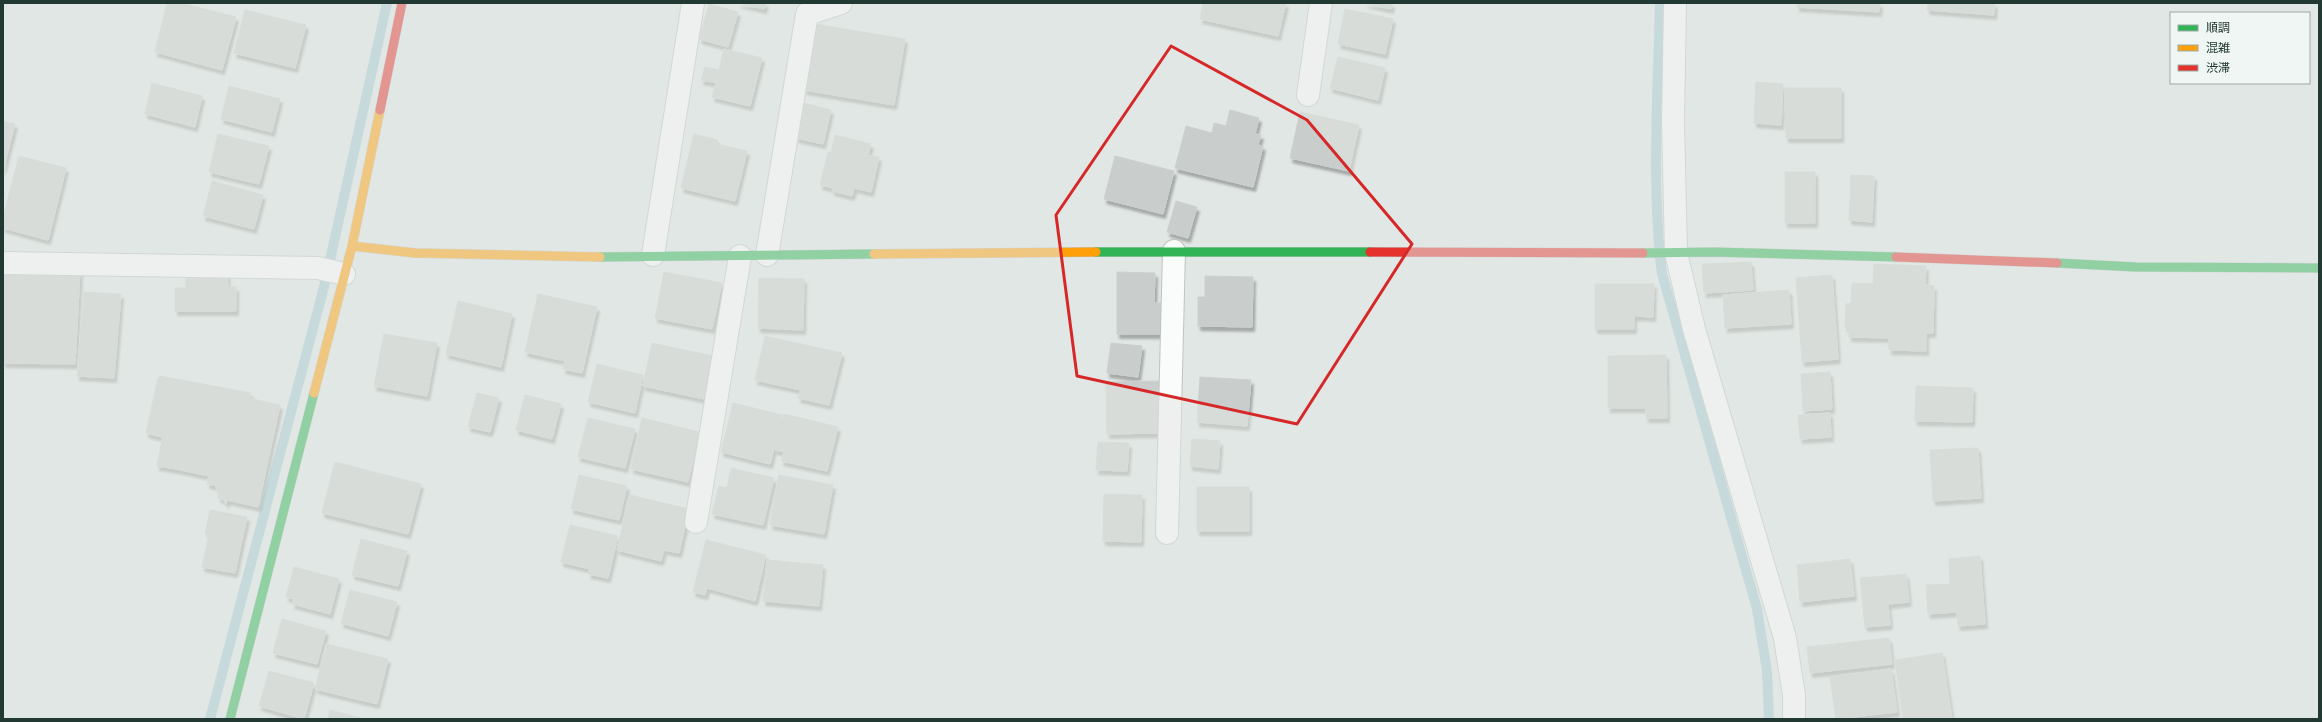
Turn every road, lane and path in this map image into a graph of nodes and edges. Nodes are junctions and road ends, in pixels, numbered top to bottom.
1 (402, 3) edge
2 (693, 3) edge
3 (841, 3) edge
4 (1321, 3) edge
5 (1675, 3) edge
6 (1308, 95) dead end
7 (352, 246) junction
8 (1174, 251) junction
9 (1671, 253) junction
10 (653, 255) junction
11 (767, 255) junction
12 (740, 256) junction
13 (3, 263) edge
14 (2319, 268) edge
15 (333, 271) junction
16 (696, 522) dead end
17 (1167, 533) dead end
18 (230, 719) edge
19 (1794, 719) edge

1 - 7 street
2 - 10 street
3 - 11 street
4 - 6 street
5 - 9 street
7 - 10 street
7 - 15 street
8 - 9 street
8 - 11 street
8 - 17 street
9 - 14 street
9 - 19 street
10 - 12 street
11 - 12 street
12 - 16 street
13 - 15 street
15 - 18 street

